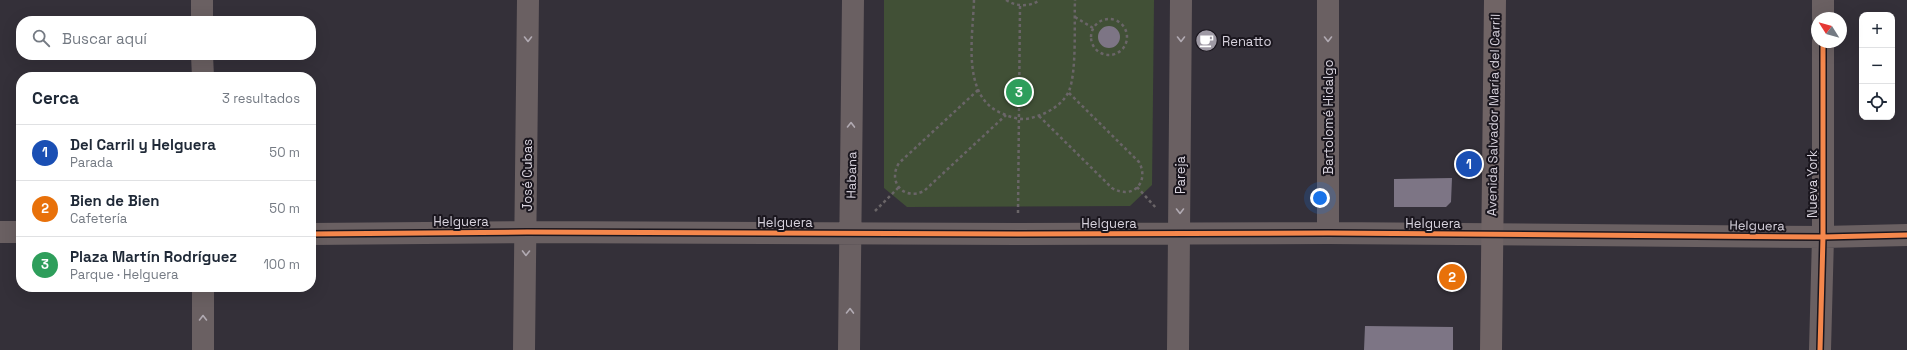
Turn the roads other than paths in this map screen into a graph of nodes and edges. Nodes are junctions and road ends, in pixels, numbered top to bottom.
1 (202, 0) edge
2 (528, 0) edge
3 (853, 0) edge
4 (1181, 0) edge
5 (1328, 0) edge
6 (1495, 0) edge
7 (1823, 0) edge
8 (1823, 12) edge
9 (202, 16) edge
10 (1823, 48) edge
11 (202, 60) edge
12 (203, 72) edge
13 (0, 232) edge
14 (16, 232) edge
15 (527, 232) junction
16 (1180, 233) junction
17 (1328, 233) junction
18 (316, 234) edge
19 (850, 234) junction
20 (1492, 234) junction
21 (1907, 235) edge
22 (1823, 237) junction
23 (204, 292) edge
24 (203, 350) edge
25 (524, 350) edge
26 (849, 350) edge
27 (1178, 350) edge
28 (1491, 350) edge
29 (1820, 350) edge

1 - 9 street
2 -> 15 street, José Cubas
19 -> 3 street, Habana
4 -> 16 street, Pareja
5 -> 17 street, Bartolomé Hidalgo
6 - 20 street, Avenida Salvador María del Carril
7 - 8 street
10 - 22 street, Nueva York
11 - 12 street
13 - 14 street
15 - 18 street, Helguera
15 - 19 street, Helguera
15 -> 25 street, José Cubas
16 - 17 street, Helguera
16 - 19 street, Helguera
16 - 27 street, Pareja
17 - 20 street, Helguera
26 -> 19 street, Habana
20 - 22 street, Helguera
20 - 28 street, Avenida Salvador María del Carril
21 - 22 street, Helguera
22 - 29 street, Nueva York
24 -> 23 street

